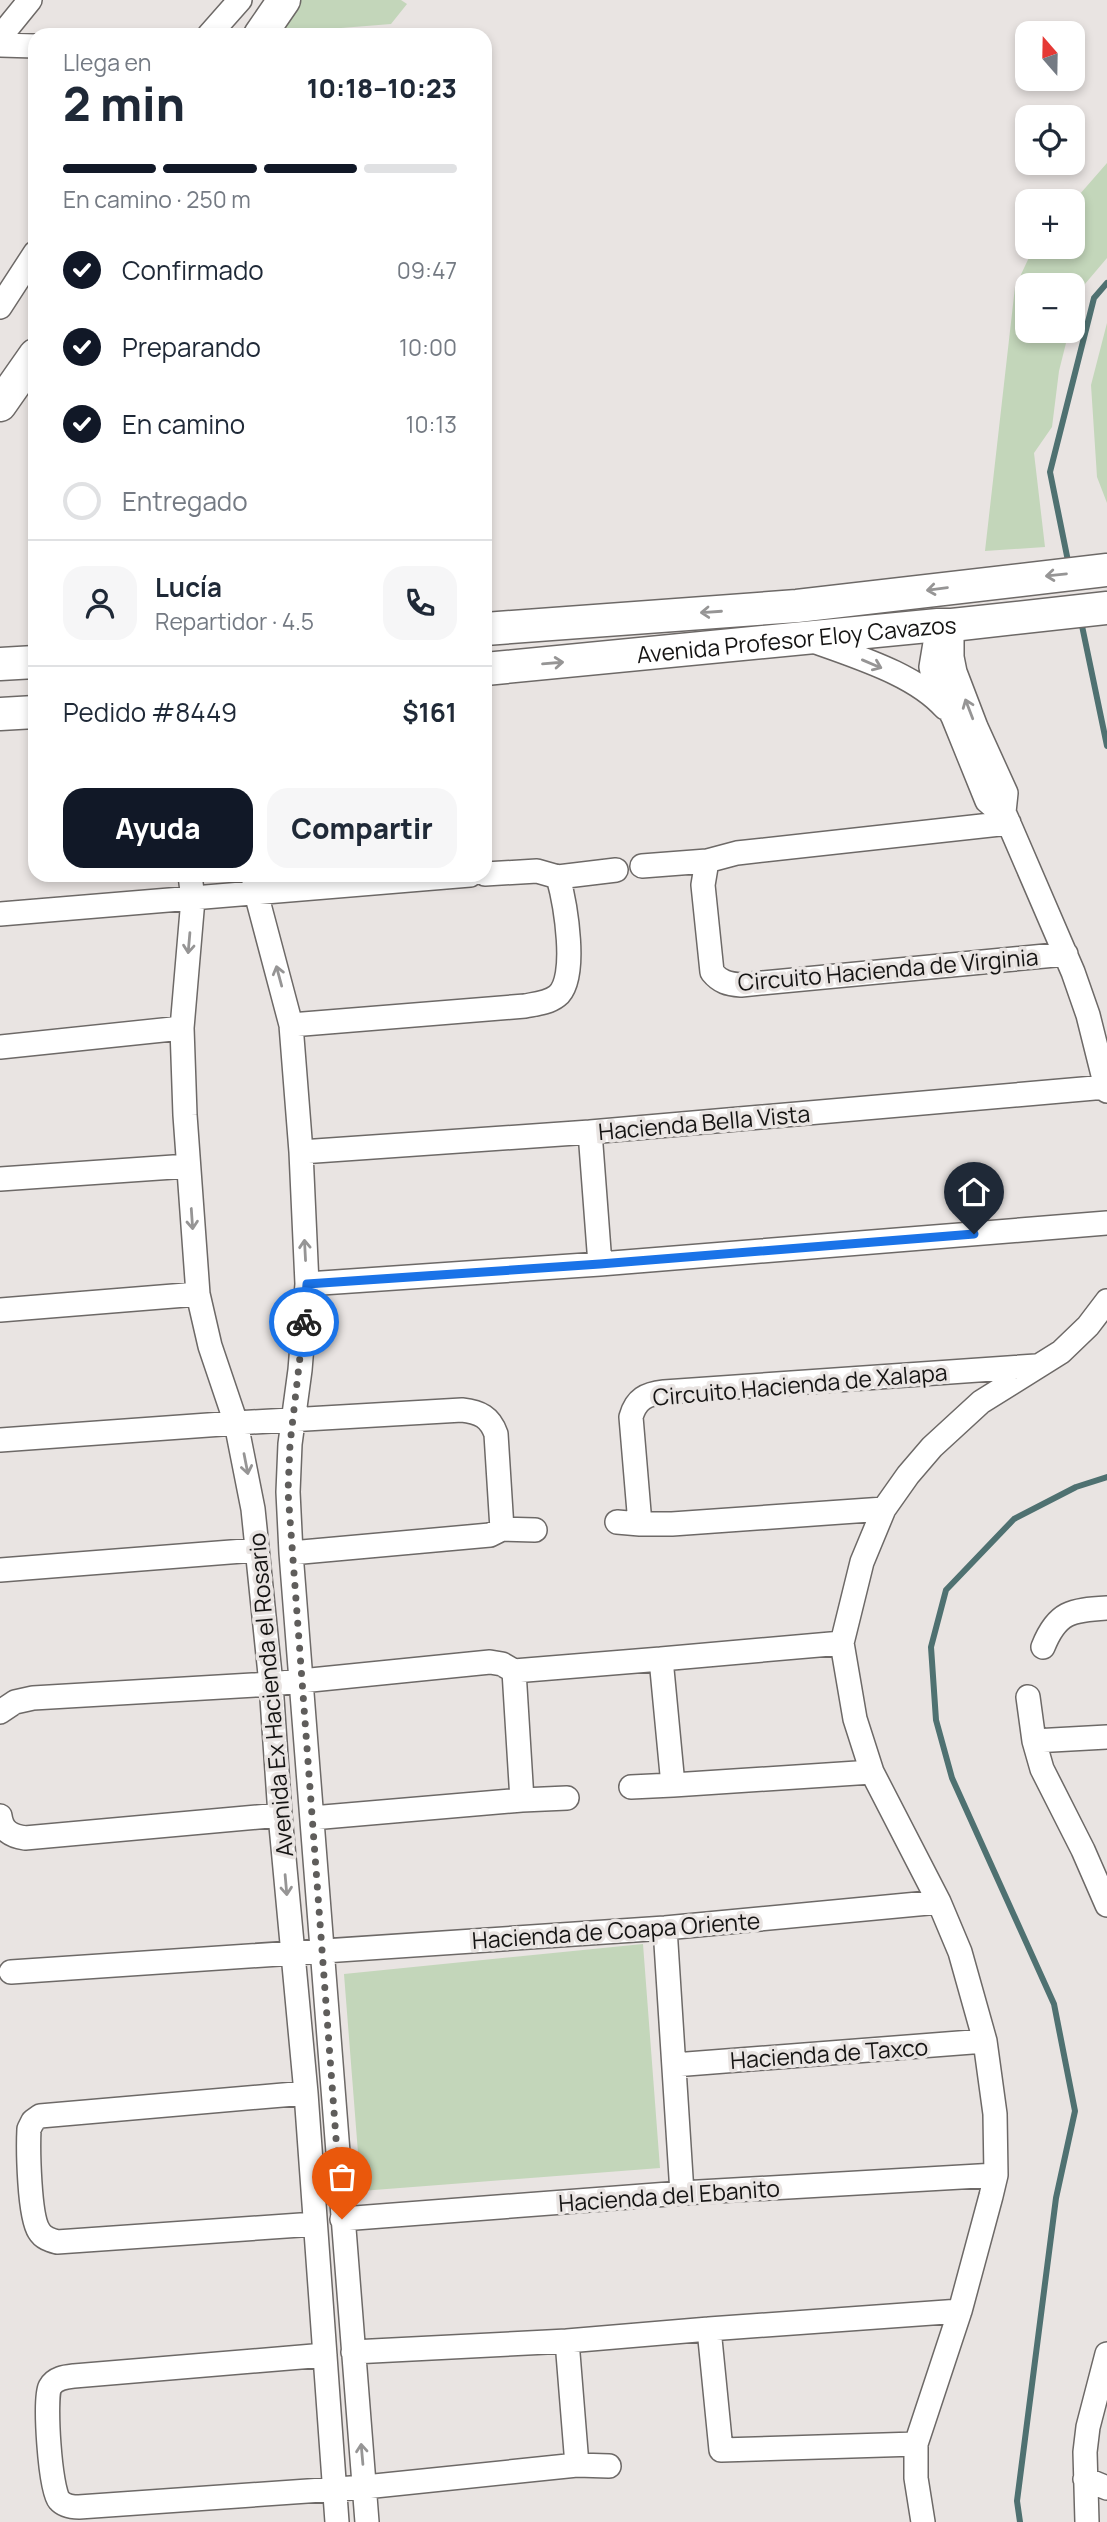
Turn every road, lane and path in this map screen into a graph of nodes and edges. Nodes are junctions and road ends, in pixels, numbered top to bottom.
1 (30, 0) edge
2 (240, 0) edge
3 (284, 0) edge
4 (215, 28) edge
5 (265, 28) edge
6 (0, 37) edge
7 (0, 45) edge
8 (28, 46) edge
9 (28, 264) edge
10 (0, 307) edge
11 (28, 365) edge
12 (0, 405) edge
13 (1107, 570) edge
14 (1107, 608) edge
15 (945, 625) junction
16 (492, 628) edge
17 (808, 639) junction
18 (28, 662) edge
19 (0, 664) edge
20 (492, 668) edge
21 (28, 713) edge
22 (0, 715) edge
23 (953, 717) junction
24 (1007, 817) junction
25 (707, 861) junction
26 (642, 866) dead end
27 (616, 870) dead end
28 (492, 874) edge
29 (558, 877) junction
30 (191, 882) edge
31 (303, 882) edge
32 (255, 884) edge
33 (193, 899) junction
34 (0, 914) edge
35 (1066, 954) junction
36 (291, 1025) junction
37 (182, 1028) junction
38 (0, 1047) edge
39 (1107, 1089) edge
40 (590, 1132) junction
41 (301, 1152) junction
42 (188, 1166) junction
43 (0, 1179) edge
44 (1107, 1223) edge
45 (600, 1264) junction
46 (307, 1284) junction
47 (198, 1294) junction
48 (1107, 1301) edge
49 (0, 1310) edge
50 (1039, 1366) junction
51 (294, 1420) junction
52 (236, 1423) junction
53 (0, 1440) edge
54 (884, 1509) junction
55 (617, 1522) dead end
56 (640, 1524) junction
57 (502, 1529) junction
58 (535, 1530) dead end
59 (257, 1550) junction
60 (291, 1553) junction
61 (0, 1570) edge
62 (1107, 1608) edge
63 (842, 1643) junction
64 (1043, 1647) dead end
65 (662, 1659) junction
66 (514, 1671) junction
67 (301, 1680) junction
68 (271, 1684) junction
69 (1028, 1696) dead end
70 (0, 1712) edge
71 (1107, 1737) edge
72 (1034, 1741) junction
73 (872, 1772) junction
74 (673, 1785) junction
75 (631, 1787) dead end
76 (567, 1798) dead end
77 (522, 1800) junction
78 (280, 1815) junction
79 (0, 1816) edge
80 (312, 1818) junction
81 (1101, 1877) edge
82 (939, 1902) junction
83 (1107, 1905) edge
84 (665, 1928) junction
85 (323, 1952) junction
86 (292, 1955) junction
87 (11, 1972) dead end
88 (985, 2040) junction
89 (674, 2065) junction
90 (306, 2093) junction
91 (996, 2175) junction
92 (682, 2193) junction
93 (342, 2219) junction
94 (315, 2224) junction
95 (960, 2311) junction
96 (709, 2329) junction
97 (567, 2341) junction
98 (353, 2352) junction
99 (1107, 2354) edge
100 (325, 2355) junction
101 (1101, 2399) edge
102 (916, 2444) junction
103 (577, 2465) junction
104 (609, 2466) dead end
105 (1085, 2479) junction
106 (365, 2487) junction
107 (334, 2488) junction
108 (1107, 2488) edge
109 (337, 2522) edge
110 (368, 2522) edge
111 (923, 2522) edge
112 (1087, 2522) edge

1 - 6 street
2 - 4 street
3 - 5 main road
7 - 8 street
9 - 10 street
11 - 12 main road
13 -> 16 main road, Avenida Profesor Eloy Cavazos
14 - 15 main road, Avenida Profesor Eloy Cavazos
15 - 17 main road, Avenida Profesor Eloy Cavazos
15 - 23 street
24 -> 15 street
20 -> 17 main road, Avenida Profesor Eloy Cavazos
17 -> 23 street
18 - 19 main road
21 - 22 main road
23 - 24 street
24 - 25 street
24 - 35 street
25 - 26 street
25 - 35 street, Circuito Hacienda de Virginia
27 - 29 street
28 - 29 street
29 - 36 street
30 - 33 street, Avenida Ex Hacienda el Rosario
31 - 32 street
32 - 33 street
36 -> 32 street, Avenida Ex Hacienda el Rosario
33 - 34 street
33 -> 37 street, Avenida Ex Hacienda el Rosario
35 - 39 street
36 - 41 street, Avenida Ex Hacienda el Rosario
37 - 38 street
37 - 42 street, Avenida Ex Hacienda el Rosario
39 - 40 street, Hacienda Bella Vista
40 - 41 street, Hacienda Bella Vista
40 - 45 street
46 -> 41 street, Avenida Ex Hacienda el Rosario
42 - 43 street
42 -> 47 street, Avenida Ex Hacienda el Rosario
44 - 45 street
45 - 46 street
46 - 51 street, Avenida Ex Hacienda el Rosario
47 - 49 street
47 - 52 street, Avenida Ex Hacienda el Rosario
48 - 50 street
50 - 54 street
50 - 56 street, Circuito Hacienda de Xalapa
51 - 52 street
51 - 57 street
51 - 60 street, Avenida Ex Hacienda el Rosario
52 - 53 street
52 -> 59 street, Avenida Ex Hacienda el Rosario
54 - 56 street
54 - 63 street
55 - 56 street
57 - 58 street
57 - 60 street
59 - 61 street
59 - 68 street, Avenida Ex Hacienda el Rosario
60 - 67 street, Avenida Ex Hacienda el Rosario
62 - 64 street
63 - 65 street
63 - 73 street
65 - 66 street
65 - 74 street
66 - 67 street
66 - 77 street
67 - 68 street
67 - 80 street, Avenida Ex Hacienda el Rosario
68 - 70 street
68 - 78 street, Avenida Ex Hacienda el Rosario
69 - 72 street
71 - 72 street
72 - 81 street
73 - 74 street
73 - 82 street
74 - 75 street
76 - 77 street
77 - 80 street
78 - 79 street
78 -> 86 street, Avenida Ex Hacienda el Rosario
80 - 85 street, Avenida Ex Hacienda el Rosario
81 - 83 street
82 - 84 street, Hacienda de Coapa Oriente
82 - 88 street
84 - 85 street, Hacienda de Coapa Oriente
84 - 89 street
85 - 86 street, Hacienda de Coapa Oriente
85 - 93 street, Avenida Ex Hacienda el Rosario
86 - 87 street, Hacienda de Coapa Oriente
86 - 90 street, Avenida Ex Hacienda el Rosario
88 - 89 street, Hacienda de Taxco
88 - 91 street
89 - 92 street
90 - 94 street, Avenida Ex Hacienda el Rosario
90 - 94 street
91 - 92 street, Hacienda del Ebanito
91 - 95 street
92 - 93 street, Hacienda del Ebanito
93 - 98 street, Avenida Ex Hacienda el Rosario
94 - 100 street, Avenida Ex Hacienda el Rosario
95 - 96 street
95 - 102 street
96 - 97 street
96 - 102 street
97 - 98 street
97 - 103 street
106 -> 98 street, Avenida Ex Hacienda el Rosario
99 - 101 street
100 - 107 street, Avenida Ex Hacienda el Rosario
100 - 107 street
101 - 105 street
102 - 111 street
103 - 104 street
103 - 106 street
105 - 108 street
105 - 112 street
106 - 107 street
106 - 110 street, Avenida Ex Hacienda el Rosario
107 - 109 street, Avenida Ex Hacienda el Rosario

